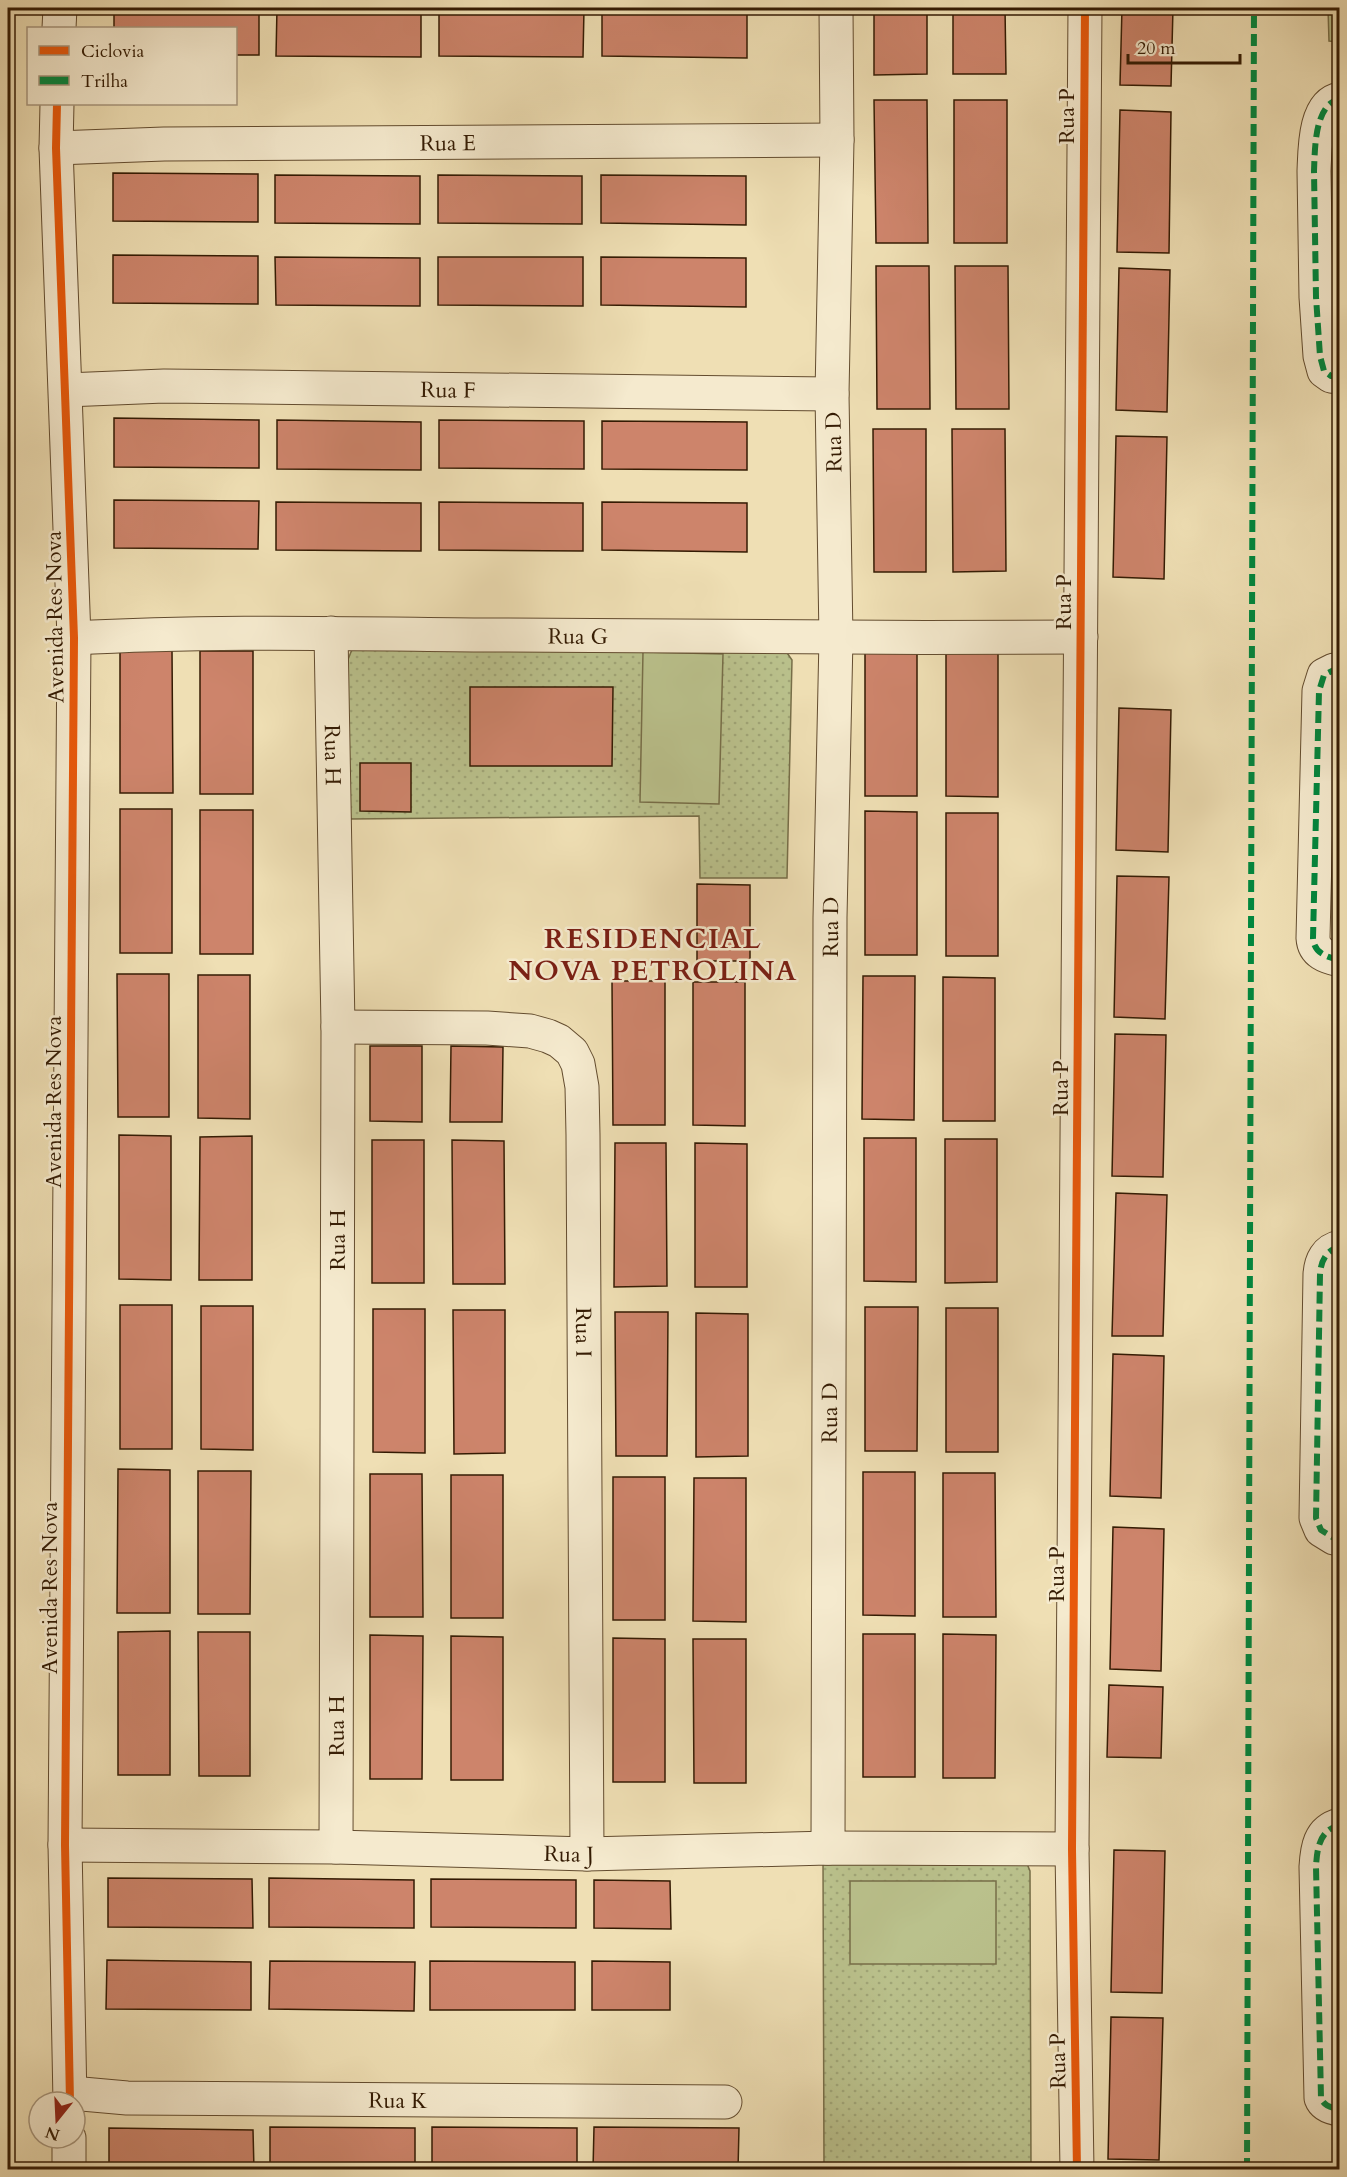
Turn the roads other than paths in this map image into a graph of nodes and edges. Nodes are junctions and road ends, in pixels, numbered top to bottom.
1 (60, 8) edge
2 (836, 8) edge
3 (1085, 8) edge
4 (59, 27) edge
5 (1340, 99) edge
6 (57, 105) edge
7 (837, 140) junction
8 (56, 148) junction
9 (1340, 376) edge
10 (66, 390) junction
11 (832, 394) junction
12 (331, 633) junction
13 (1081, 637) junction
14 (74, 638) junction
15 (836, 638) junction
16 (1340, 670) edge
17 (1340, 960) edge
18 (338, 1027) junction
19 (1340, 1247) edge
20 (1340, 1539) edge
21 (1340, 1825) edge
22 (65, 1845) junction
23 (336, 1847) junction
24 (828, 1848) junction
25 (1072, 1849) junction
26 (586, 1854) junction
27 (70, 2090) edge
28 (87, 2097) edge
29 (725, 2102) dead end
30 (1340, 2109) edge
31 (69, 2150) edge
32 (69, 2169) edge
33 (1077, 2169) edge

1 - 4 street
2 - 7 street, Rua D
3 - 13 street, Rua P
5 - 9 street
6 - 8 street, Avenida Res Nova
7 - 8 street, Rua E
7 - 11 street, Rua D
8 - 10 street, Avenida Res Nova
10 - 11 street, Rua F
10 - 14 street, Avenida Res Nova
11 - 15 street, Rua D
12 - 14 street, Rua G
12 - 15 street, Rua G
12 - 18 street, Rua H
13 - 15 street, Rua G
13 - 25 street, Rua P
14 - 22 street, Avenida Res Nova
15 - 24 street, Rua D
16 - 17 street
18 - 23 street, Rua H
18 - 26 street, Rua I
19 - 20 street
21 - 30 street
22 - 23 street, Rua J
22 - 27 street, Avenida Res Nova
23 - 26 street, Rua J
24 - 25 street, Rua J
24 - 26 street, Rua J
25 - 33 street, Rua P
28 - 29 street, Rua K
31 - 32 street

